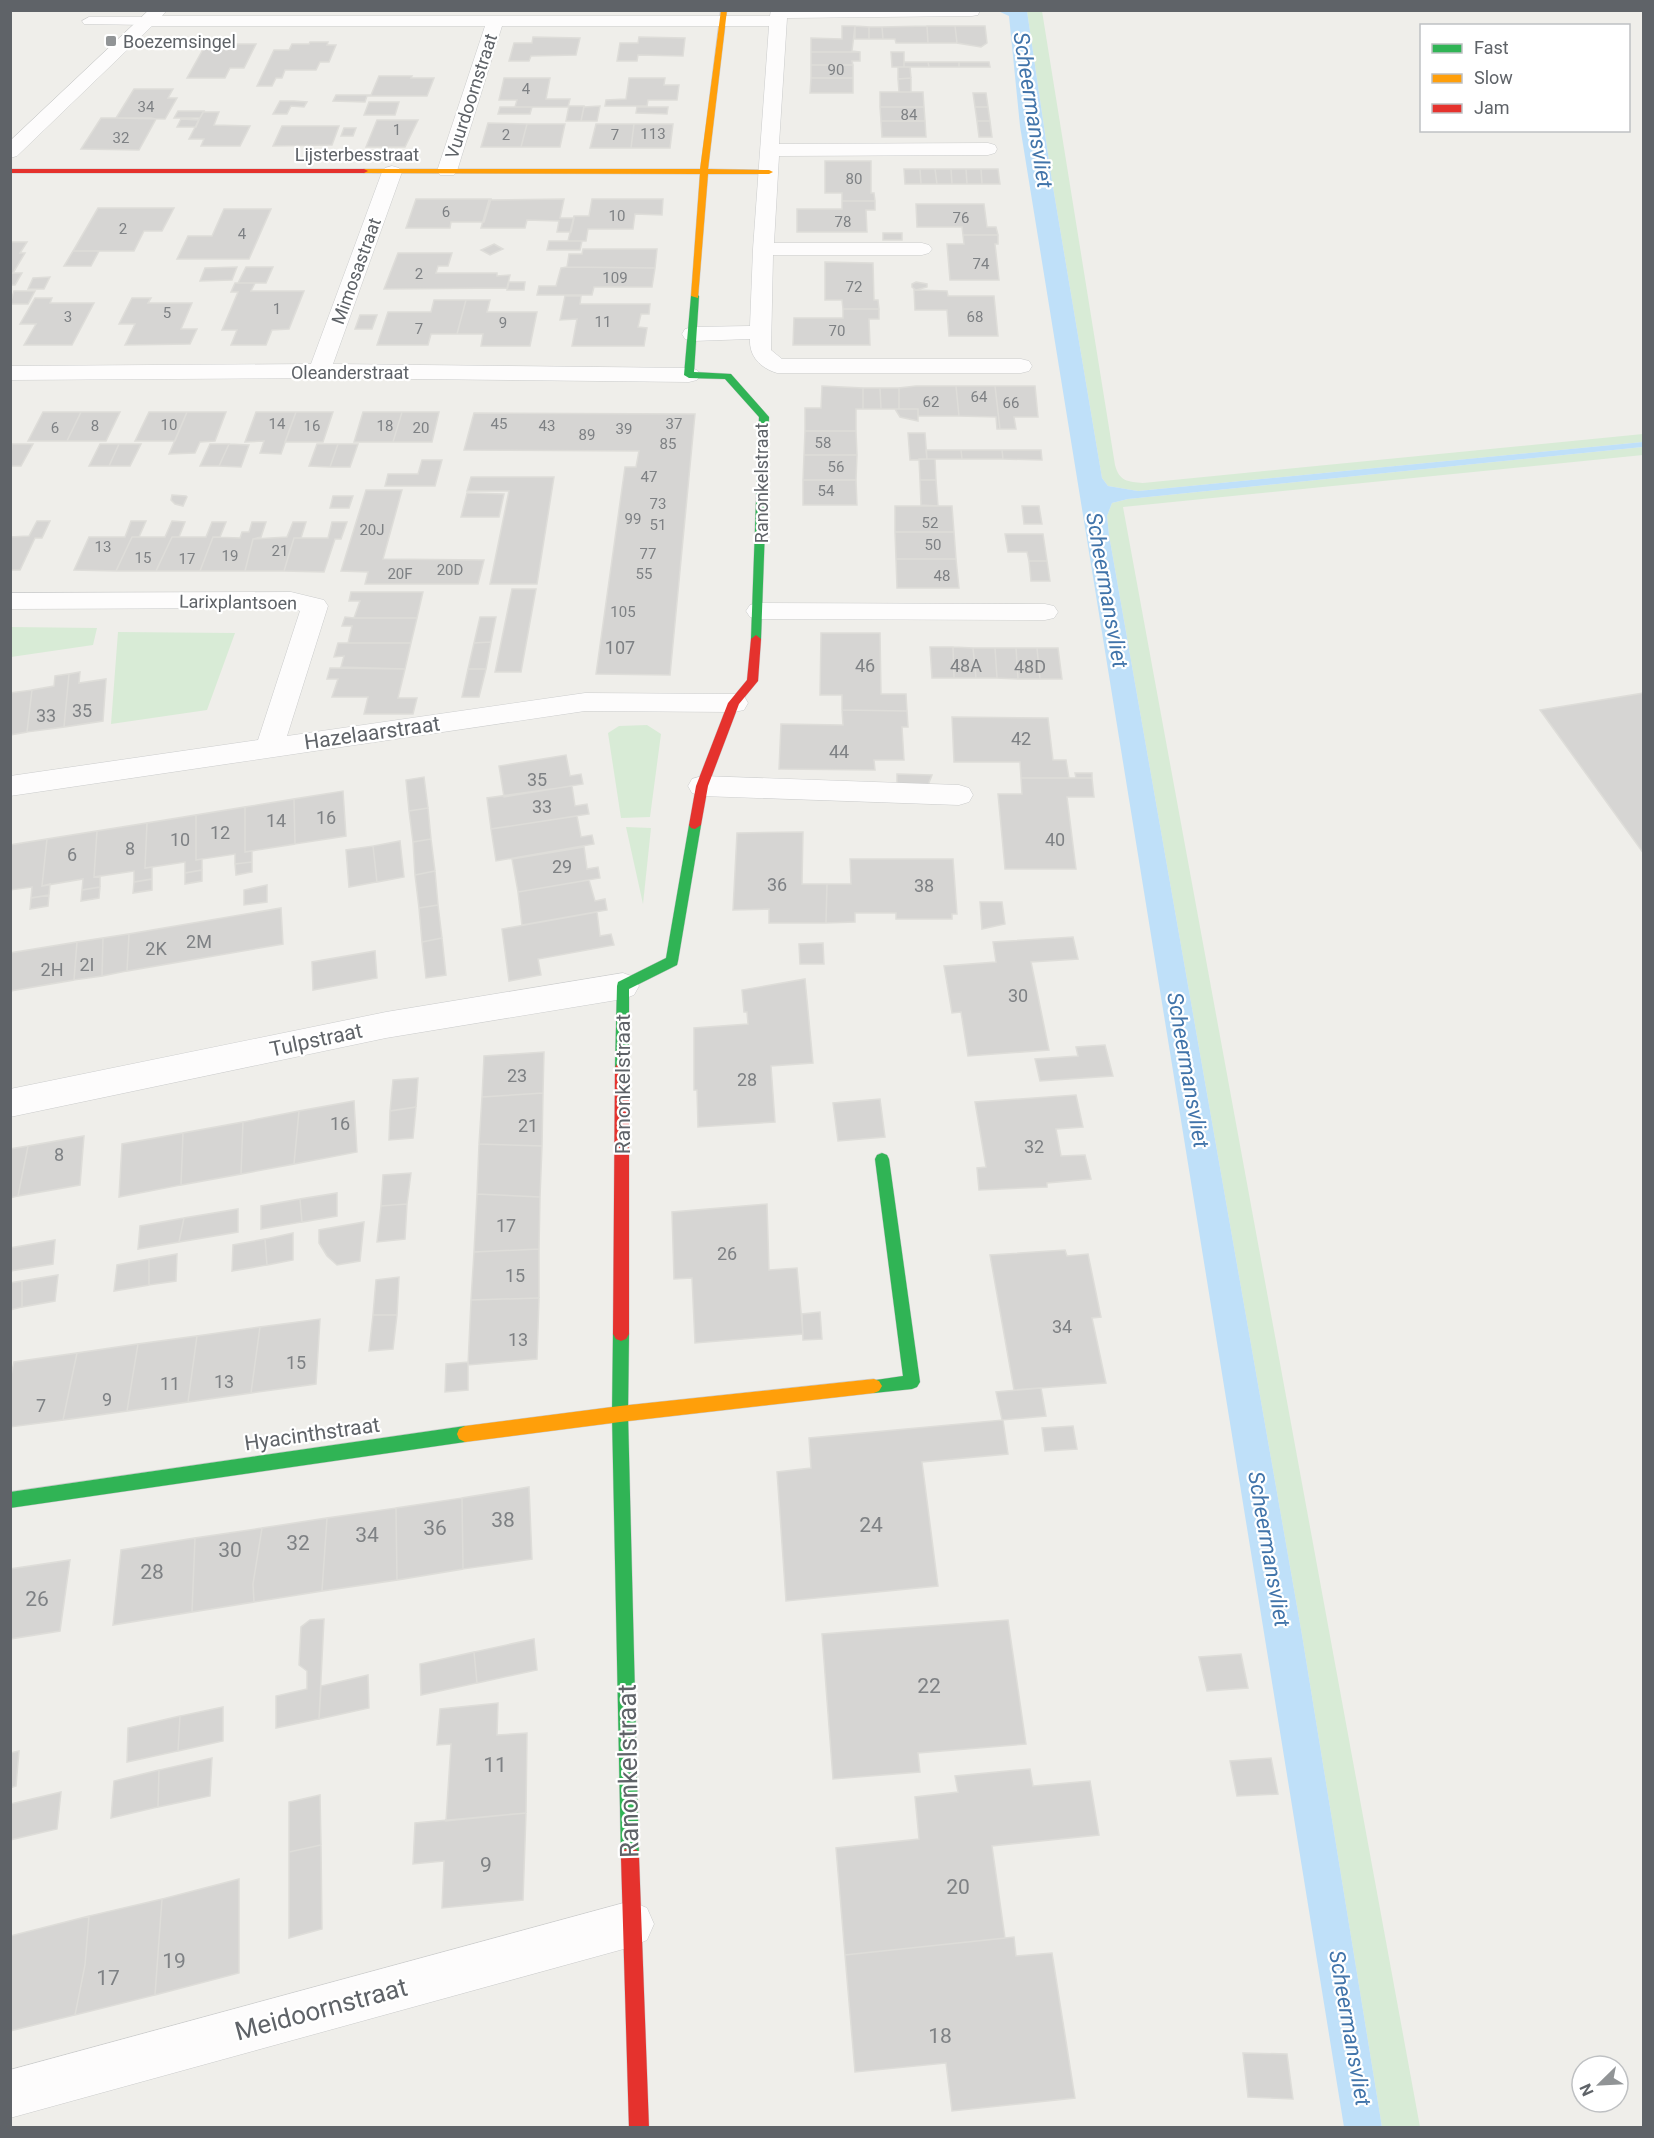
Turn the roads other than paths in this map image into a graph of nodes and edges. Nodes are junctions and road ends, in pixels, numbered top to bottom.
1 (972, 11) edge
2 (779, 15) edge
3 (154, 16) edge
4 (724, 16) edge
5 (495, 20) junction
6 (89, 21) dead end
7 (988, 149) dead end
8 (769, 150) junction
9 (10, 152) edge
10 (10, 171) edge
11 (447, 171) junction
12 (392, 172) junction
13 (704, 172) junction
14 (769, 172) junction
15 (764, 249) junction
16 (921, 249) dead end
17 (761, 332) junction
18 (693, 334) junction
19 (1021, 366) dead end
20 (320, 371) junction
21 (10, 374) edge
22 (688, 375) junction
23 (10, 601) edge
24 (759, 611) junction
25 (1045, 612) dead end
26 (734, 703) junction
27 (269, 748) junction
28 (10, 786) edge
29 (702, 786) junction
30 (959, 795) dead end
31 (623, 986) junction
32 (10, 1103) edge
33 (882, 1160) dead end
34 (620, 1414) junction
35 (10, 1500) edge
36 (631, 1924) junction
37 (10, 2094) edge
38 (639, 2127) edge

1 - 2 street
2 - 4 street
2 - 8 street
3 - 5 street
3 - 6 lane
3 - 9 street
4 - 5 street
4 - 13 street
5 - 11 street, Vuurdoornstraat
7 - 8 street
8 - 14 street
10 - 12 street, Lijsterbesstraat
11 - 12 street, Lijsterbesstraat
11 - 13 street, Lijsterbesstraat
12 - 20 street, Mimosastraat
13 - 14 street
13 - 18 street
14 - 15 street
15 - 16 street
15 - 17 street
17 - 18 street
17 - 19 street
18 - 22 street
20 - 21 street, Oleanderstraat
20 - 22 street, Oleanderstraat
22 - 24 street, Ranonkelstraat
23 - 27 street, Larixplantsoen
24 - 25 street
24 - 26 street, Ranonkelstraat
26 - 27 street, Hazelaarstraat
26 - 29 street, Ranonkelstraat
27 - 28 street, Hazelaarstraat
29 - 30 street
29 - 31 street, Ranonkelstraat
31 - 32 street, Tulpstraat
31 - 34 street, Ranonkelstraat
33 - 34 street
34 - 35 street, Hyacinthstraat
34 - 36 street, Ranonkelstraat
36 - 37 street, Meidoornstraat
36 - 38 street, Ranonkelstraat

